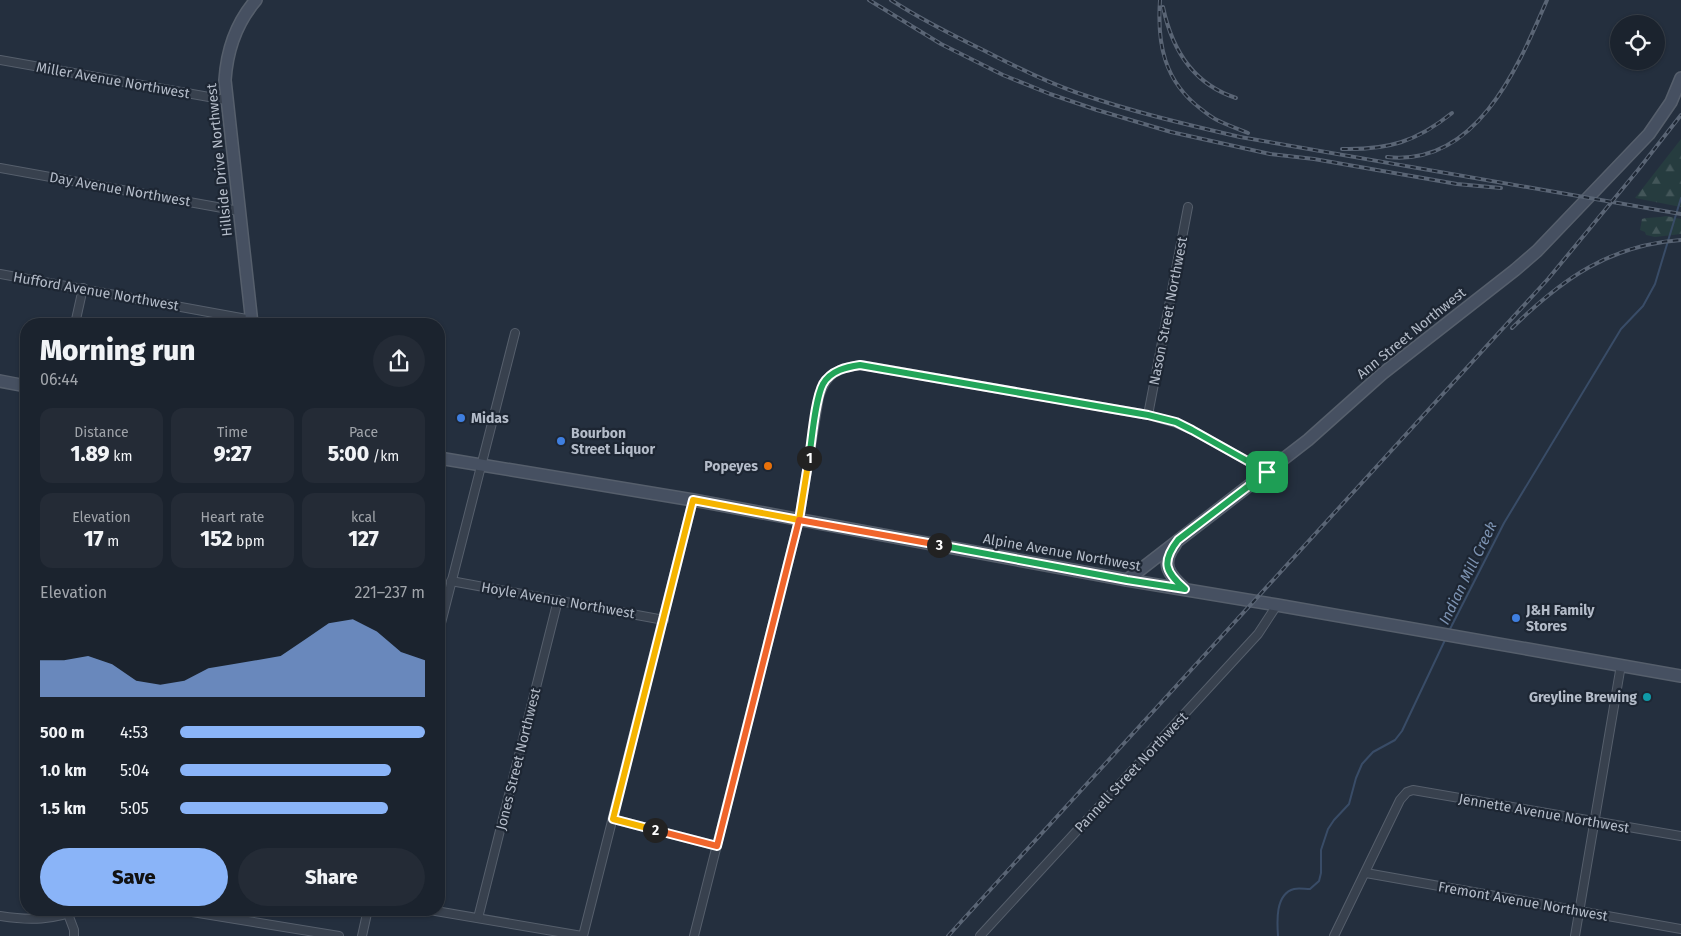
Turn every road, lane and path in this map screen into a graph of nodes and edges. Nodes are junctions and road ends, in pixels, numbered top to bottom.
1 (253, 1) edge
2 (0, 60) edge
3 (1681, 78) edge
4 (226, 100) junction
5 (0, 168) edge
6 (1188, 207) dead end
7 (239, 210) junction
8 (0, 274) edge
9 (84, 288) junction
10 (76, 318) edge
11 (232, 318) edge
12 (252, 318) edge
13 (515, 333) dead end
14 (0, 381) edge
15 (20, 385) edge
16 (1148, 415) junction
17 (445, 459) edge
18 (482, 464) junction
19 (1267, 472) junction
20 (693, 500) junction
21 (799, 520) junction
22 (1178, 540) junction
23 (1127, 580) junction
24 (451, 581) junction
25 (1185, 589) junction
26 (558, 600) junction
27 (1277, 605) junction
28 (445, 606) edge
29 (664, 620) junction
30 (1621, 665) junction
31 (1681, 676) edge
32 (613, 819) junction
33 (1594, 822) junction
34 (1681, 836) edge
35 (717, 846) junction
36 (1366, 873) junction
37 (1579, 911) junction
38 (445, 912) edge
39 (0, 916) edge
40 (58, 916) edge
41 (69, 916) edge
42 (217, 916) edge
43 (366, 916) edge
44 (478, 918) junction
45 (1681, 929) edge
46 (74, 936) edge
47 (339, 936) edge
48 (362, 936) edge
49 (583, 936) edge
50 (694, 936) edge
51 (980, 936) edge
52 (1334, 936) edge
53 (1575, 936) edge

1 - 4 main road, Hillside Drive Northwest
2 - 4 street, Miller Avenue Northwest
3 - 19 main road, Ann Street Northwest
4 - 7 main road, Hillside Drive Northwest
5 - 7 street, Day Avenue Northwest
6 - 16 street, Nason Street Northwest
7 - 12 main road, Hillside Drive Northwest
8 - 9 street, Hufford Avenue Northwest
9 - 10 street
9 - 11 street, Hufford Avenue Northwest
13 - 18 street
14 - 15 main road
16 - 19 street
16 - 21 street
17 - 18 main road, Alpine Avenue Northwest
18 - 20 main road, Alpine Avenue Northwest
18 - 24 street
19 - 22 main road, Ann Street Northwest
20 - 21 main road, Alpine Avenue Northwest
20 - 29 street
21 - 23 main road, Alpine Avenue Northwest
21 - 35 street
22 - 23 main road, Ann Street Northwest
22 - 25 main road
23 - 25 main road, Alpine Avenue Northwest
24 - 26 street, Hoyle Avenue Northwest
24 - 28 street
25 - 27 main road, Alpine Avenue Northwest
26 - 29 street, Hoyle Avenue Northwest
26 - 44 street, Jones Street Northwest
27 - 30 main road, Alpine Avenue Northwest
27 - 51 street, Pannell Street Northwest
29 - 32 street
30 - 31 main road, Alpine Avenue Northwest
30 - 33 street
32 - 35 street
32 - 49 street
33 - 34 street, Jennette Avenue Northwest
33 - 36 street, Jennette Avenue Northwest
33 - 37 street
35 - 50 street
36 - 37 street, Fremont Avenue Northwest
36 - 52 street
37 - 45 street, Fremont Avenue Northwest
37 - 53 street
38 - 44 street
39 - 40 street
41 - 46 street
42 - 47 street
43 - 48 street
44 - 49 street

